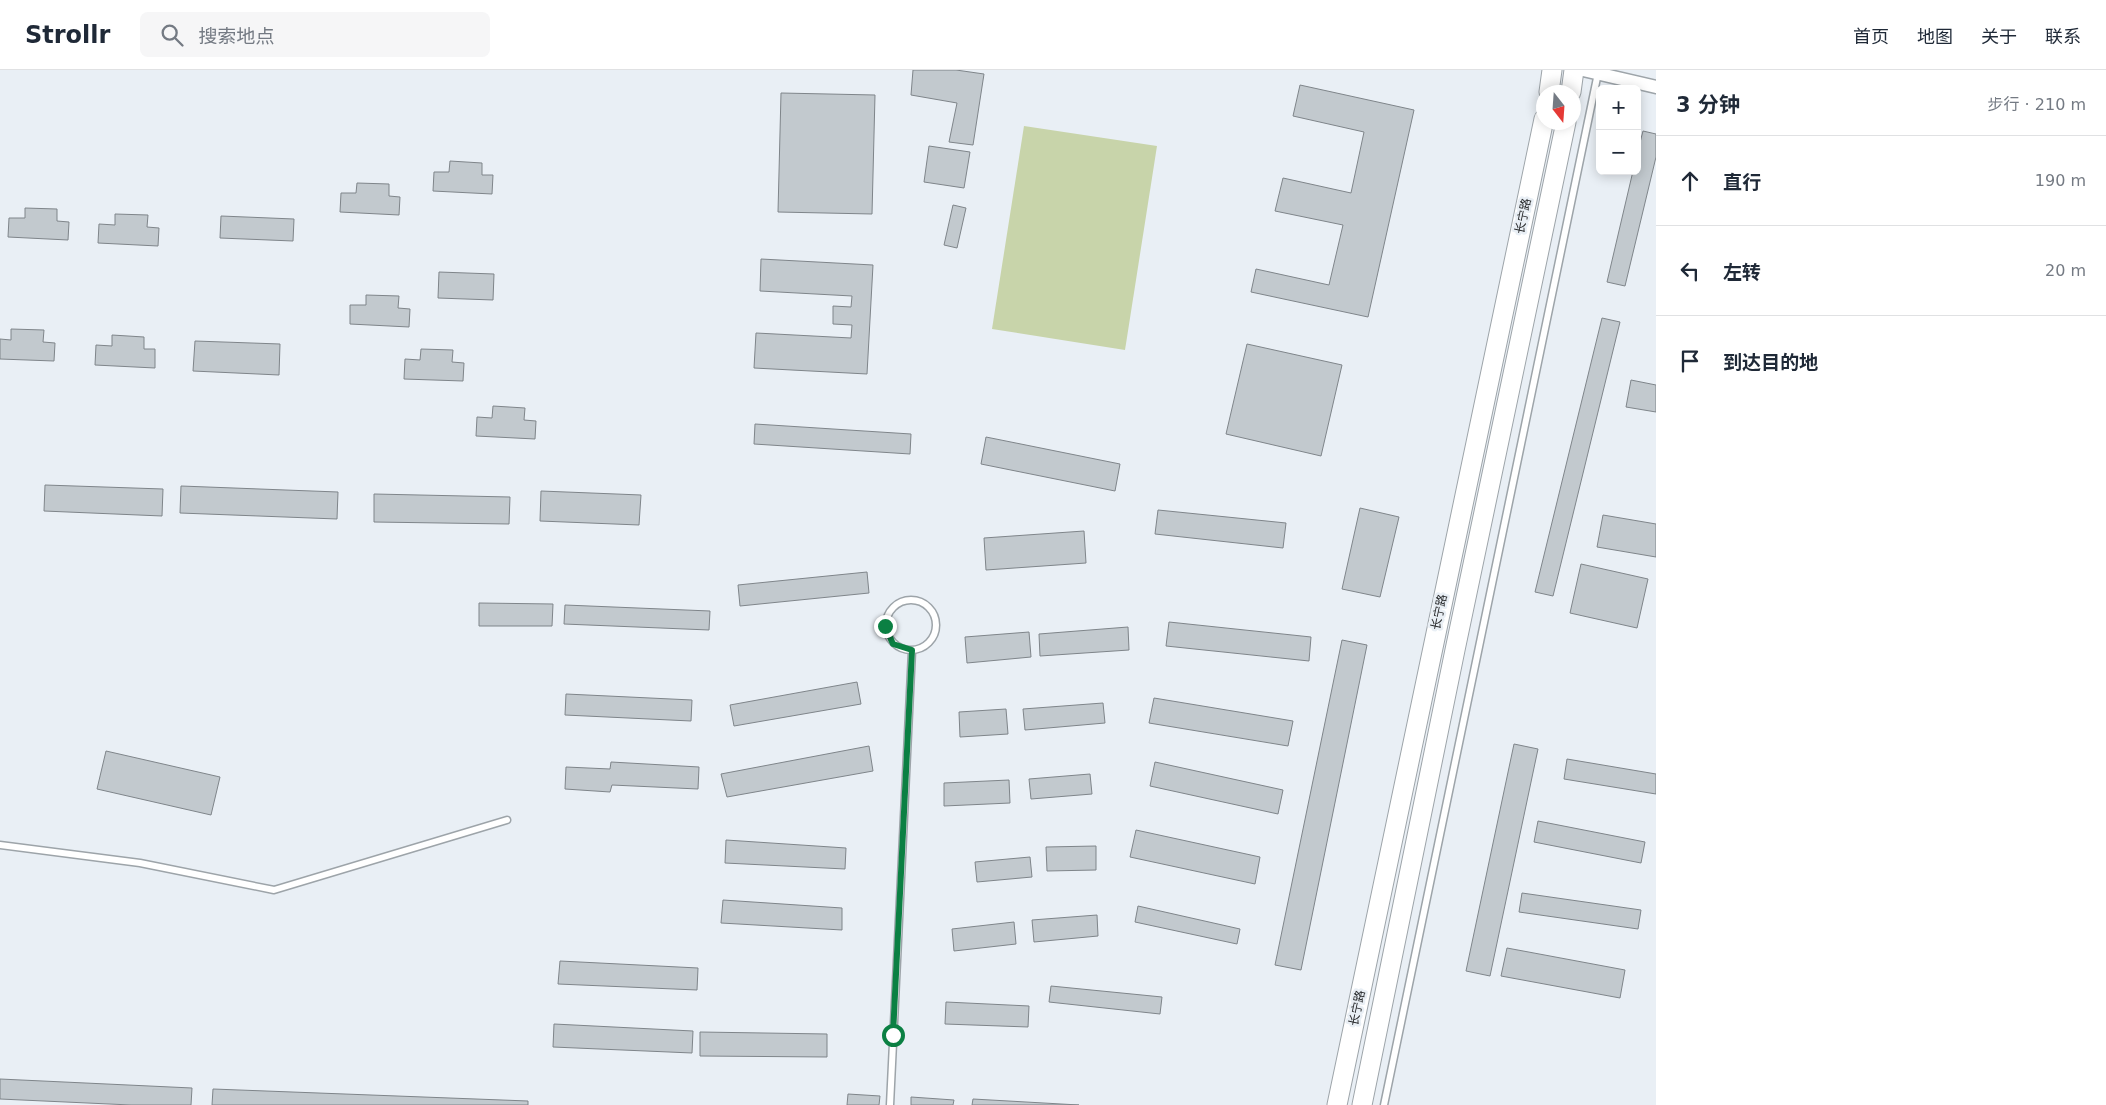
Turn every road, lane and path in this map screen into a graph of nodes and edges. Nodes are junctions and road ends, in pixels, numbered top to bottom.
1 (1552, 70) edge
2 (1574, 70) edge
3 (1583, 70) edge
4 (1598, 71) edge
5 (1550, 85) edge
6 (1572, 85) edge
7 (1656, 87) edge
8 (1542, 130) edge
9 (1564, 130) edge
10 (912, 650) junction
11 (507, 820) dead end
12 (0, 845) edge
13 (890, 1105) edge
14 (1337, 1105) edge
15 (1362, 1105) edge
16 (1384, 1105) edge

1 - 5 main road
2 - 6 main road
3 - 4 street
4 - 7 street
4 - 16 lane
8 - 14 main road, 长宁路
9 - 15 main road, 长宁路
10 - 10 lane
10 - 13 lane
11 - 12 lane

